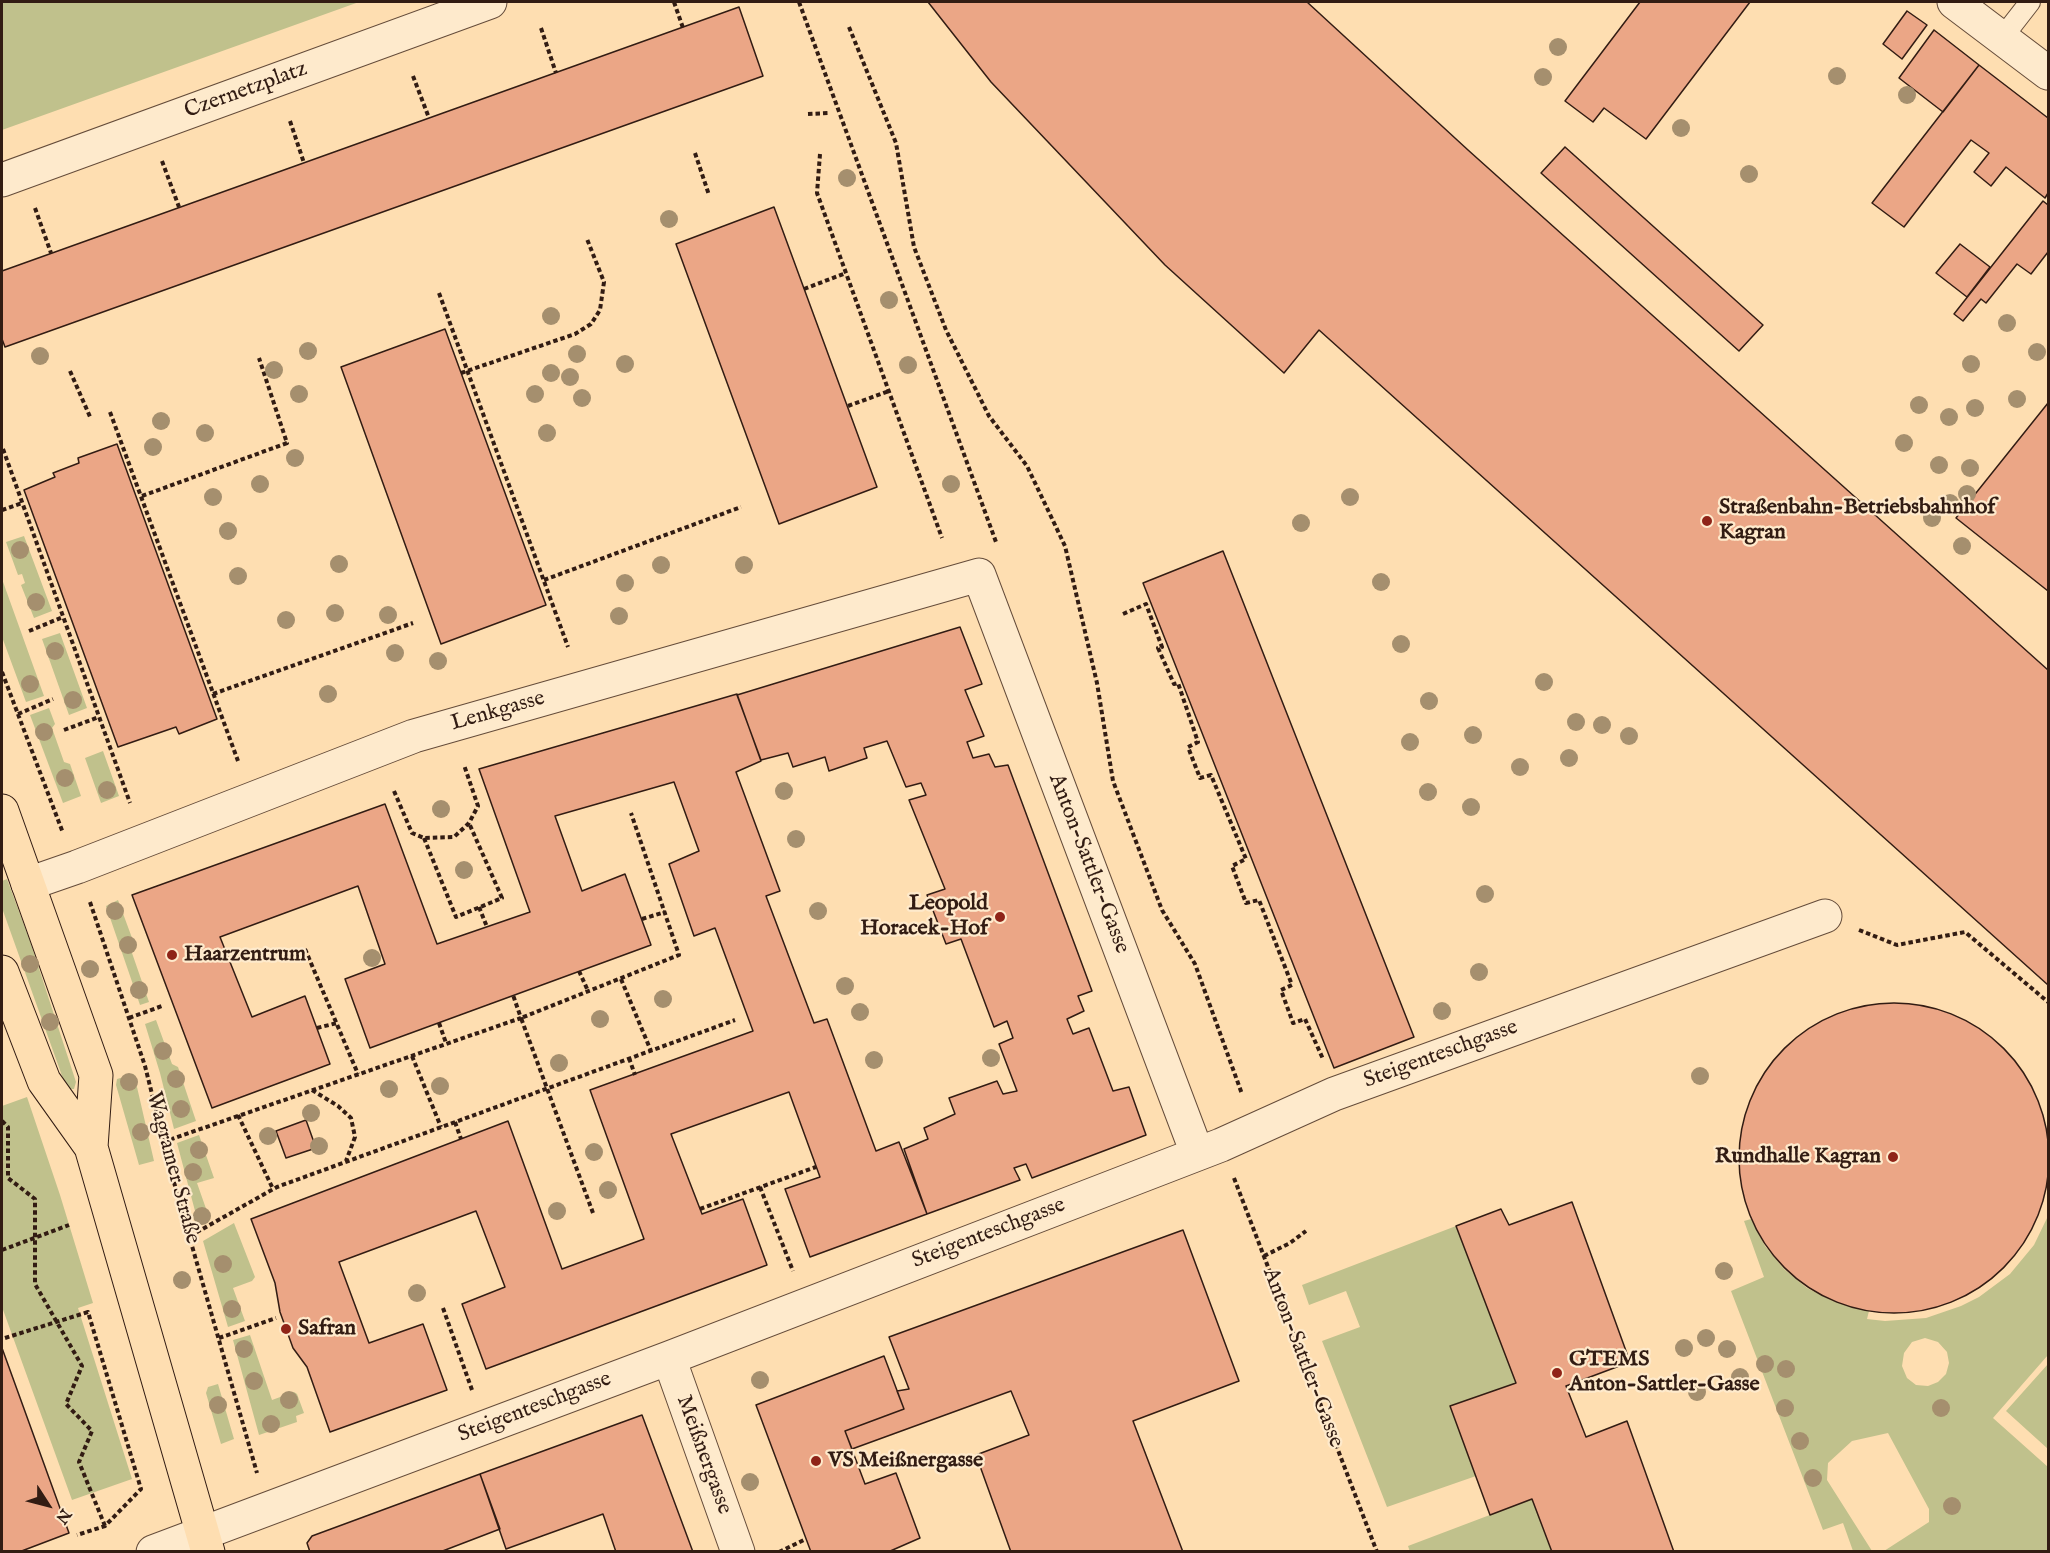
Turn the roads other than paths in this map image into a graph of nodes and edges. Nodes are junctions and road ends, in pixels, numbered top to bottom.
1 (490, 2) edge
2 (1954, 2) edge
3 (2030, 2) edge
4 (2002, 38) junction
5 (2049, 73) edge
6 (2, 180) edge
7 (980, 575) joint
8 (2, 811) edge
9 (28, 884) junction
10 (1825, 916) road end
11 (2, 972) edge
12 (91, 1147) junction
13 (1197, 1154) junction
14 (669, 1358) junction
15 (206, 1542) edge
16 (153, 1551) edge
17 (738, 1551) edge

1 - 6 street, Czernetzplatz
2 - 4 street
3 - 4 lane
4 - 5 street
7 - 9 street, Lenkgasse
7 - 13 street, Anton-Sattler-Gasse
8 - 9 main road
9 - 12 main road
10 - 13 street, Steigenteschgasse
11 - 12 main road
12 - 15 main road
13 - 14 street, Steigenteschgasse
14 - 15 street, Steigenteschgasse
14 - 17 street, Meißnergasse
15 - 16 street, Steigenteschgasse

